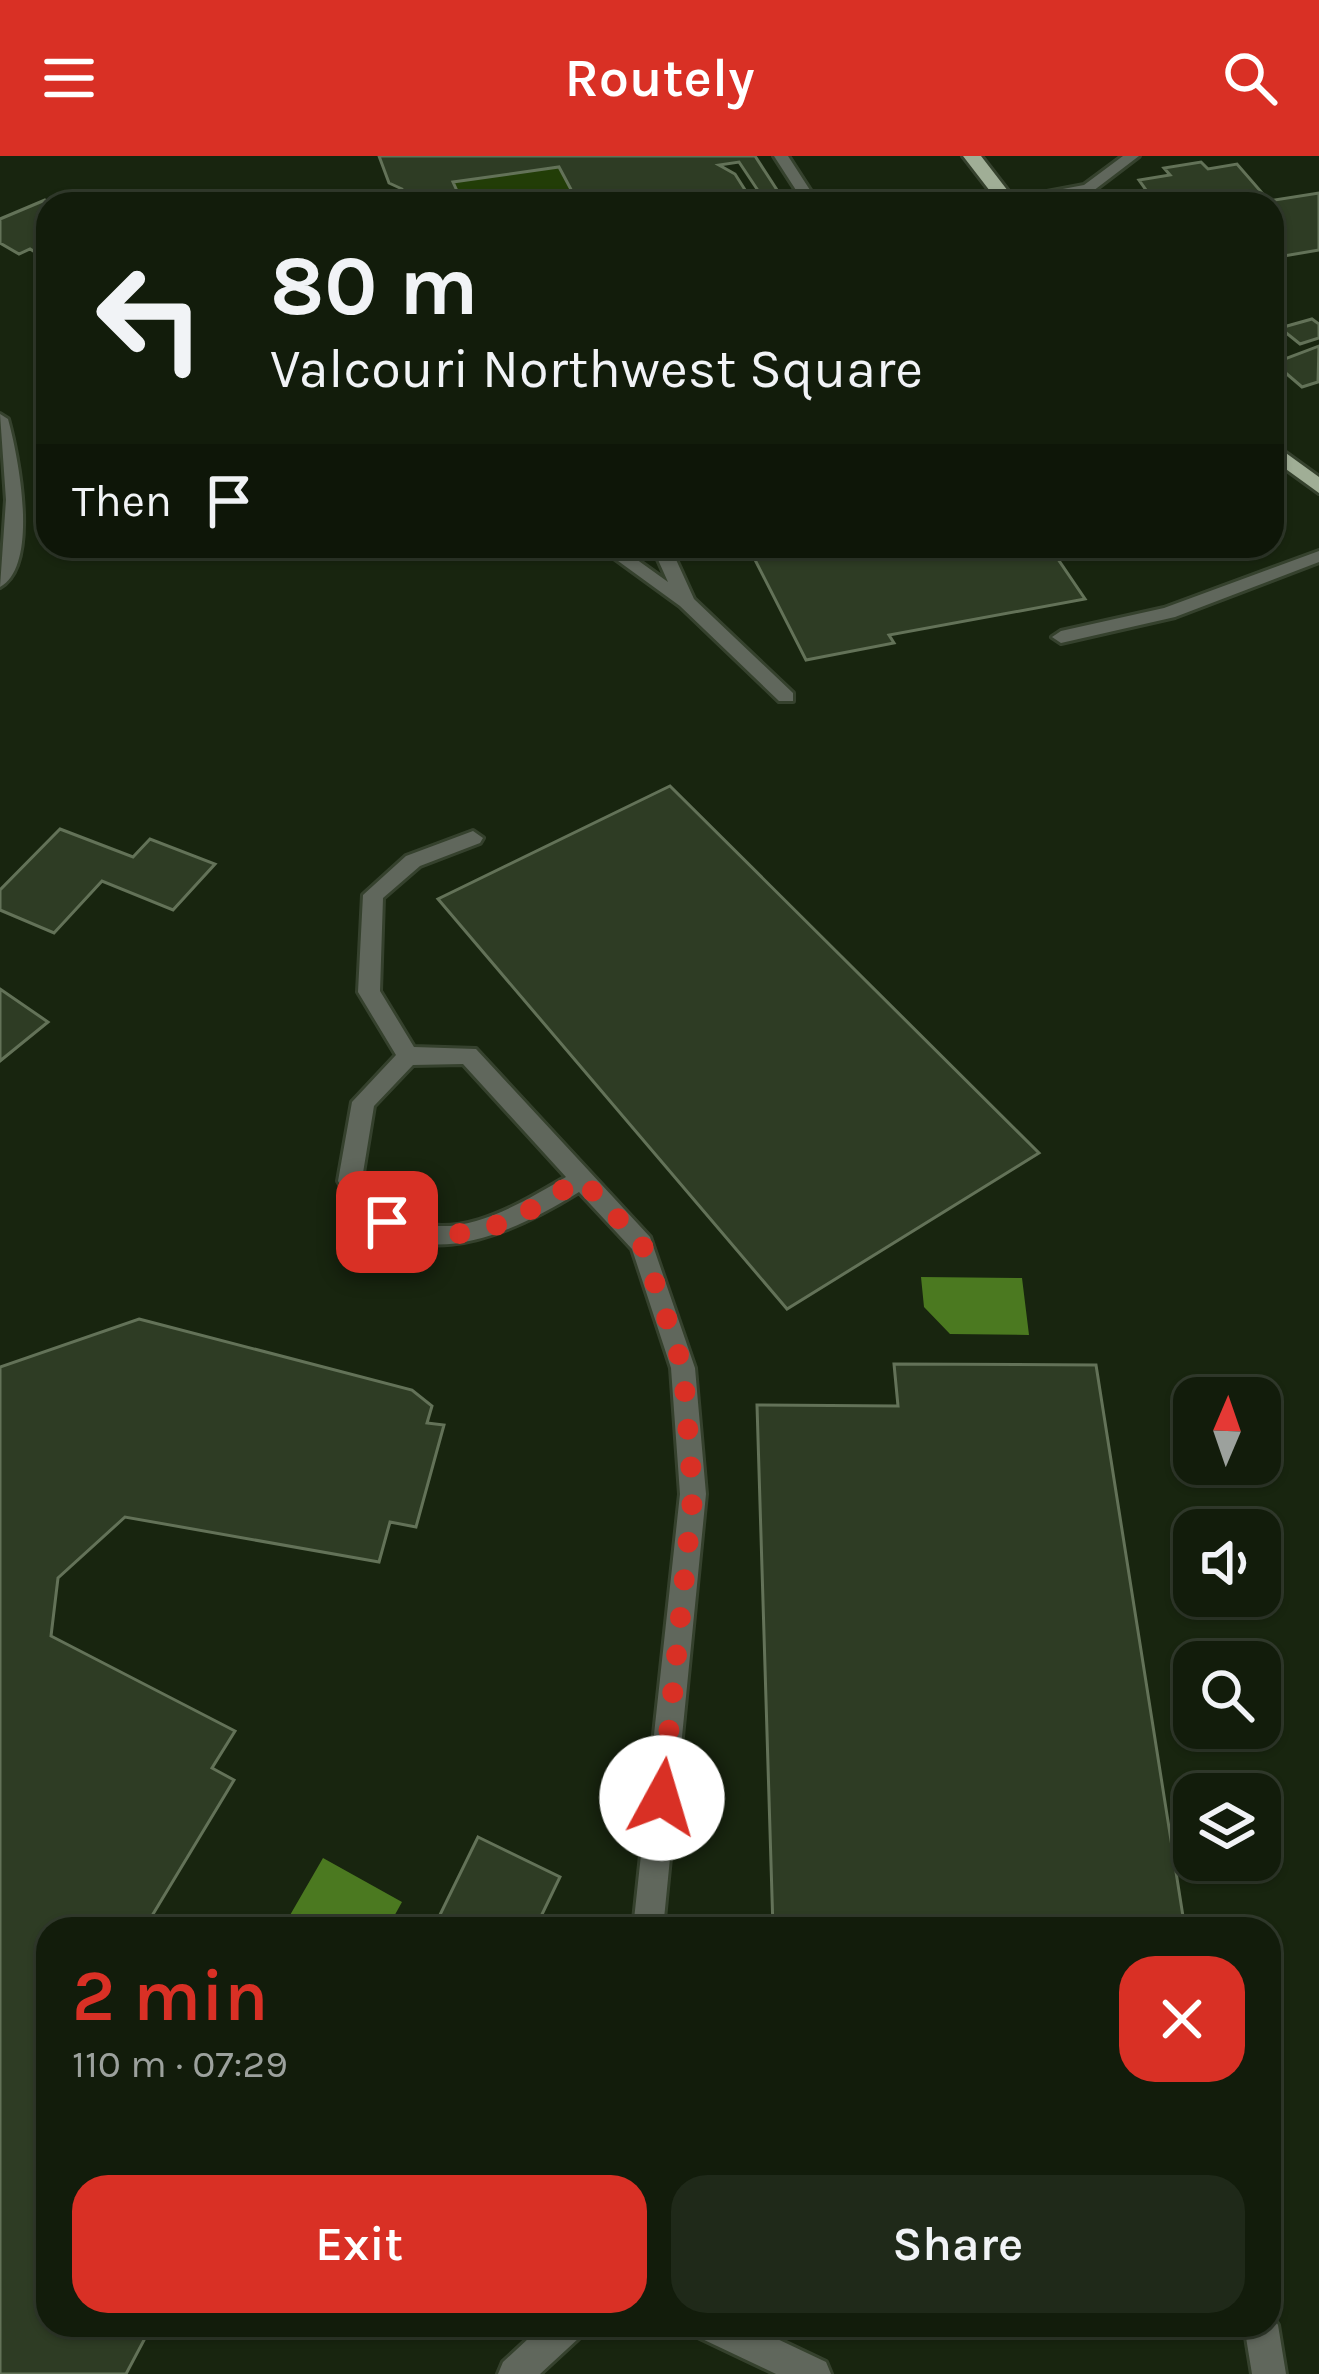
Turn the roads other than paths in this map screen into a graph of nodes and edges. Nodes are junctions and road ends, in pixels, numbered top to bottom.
1 (781, 156) edge
2 (972, 156) edge
3 (1132, 156) edge
4 (804, 192) edge
5 (995, 192) edge
6 (1065, 192) edge
7 (0, 419) edge
8 (1284, 459) edge
9 (1319, 487) edge
10 (1319, 556) edge
11 (623, 558) dead end
12 (666, 558) edge
13 (0, 581) edge
14 (686, 602) junction
15 (1061, 637) dead end
16 (786, 697) dead end
17 (473, 838) dead end
18 (408, 1056) junction
19 (581, 1179) junction
20 (649, 1917) edge
21 (555, 2337) edge
22 (735, 2337) edge
23 (1264, 2337) edge
24 (515, 2374) edge
25 (814, 2374) edge
26 (1270, 2374) edge

1 - 4 street
2 - 5 main road
3 - 6 street
7 - 13 street
8 - 9 main road
10 - 15 street
11 - 14 street
12 - 14 street
14 - 16 street
17 - 18 street
18 - 19 street
18 - 19 street
19 - 20 street
21 - 24 street
22 - 25 street
23 - 26 street

